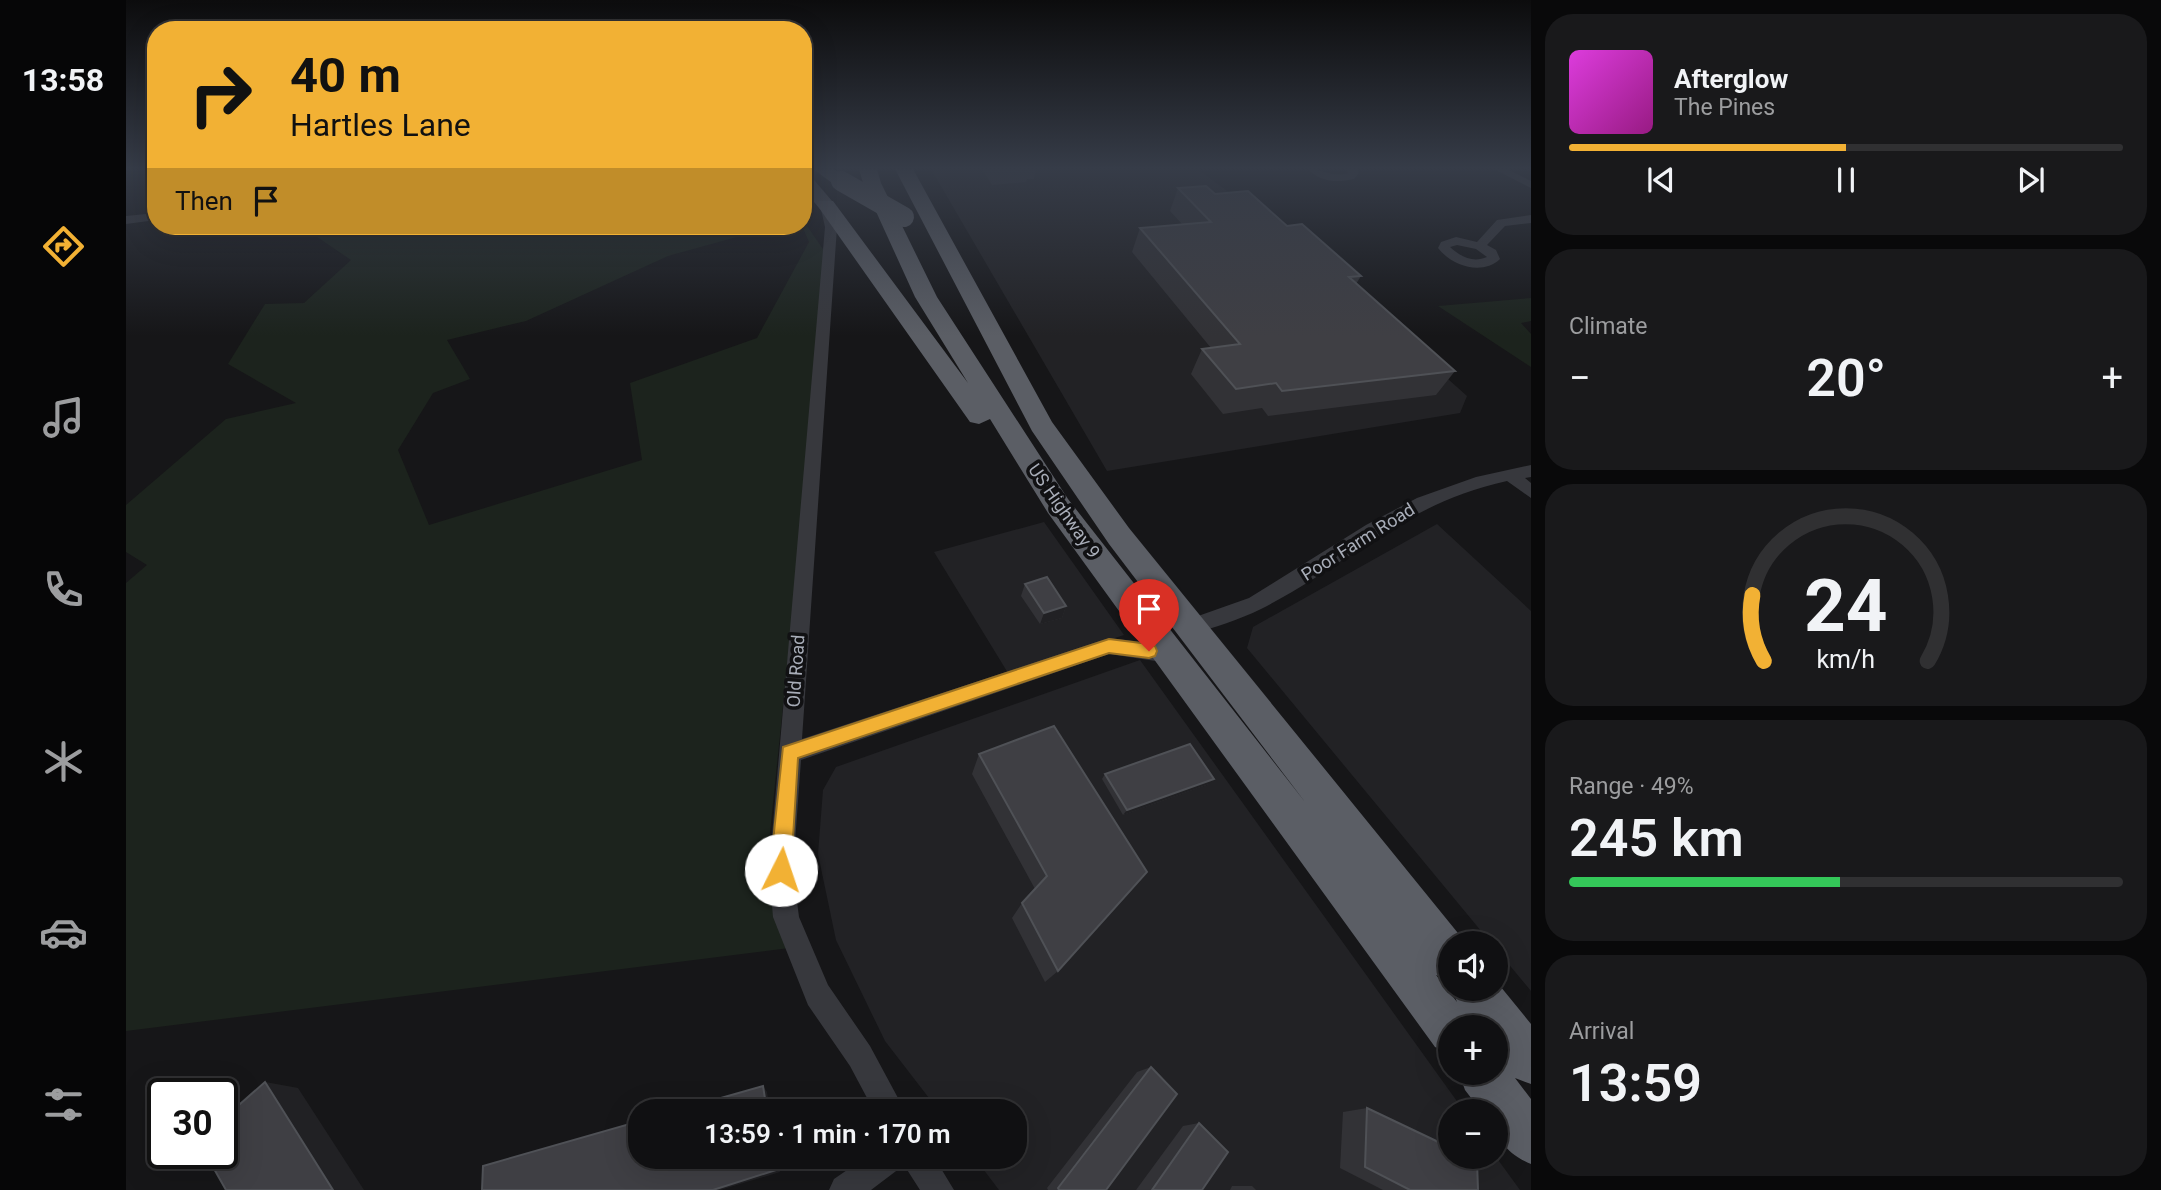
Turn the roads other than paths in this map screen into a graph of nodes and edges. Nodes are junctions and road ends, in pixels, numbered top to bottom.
1 (830, 225) edge
2 (840, 225) edge
3 (892, 225) edge
4 (913, 225) edge
5 (934, 225) edge
6 (1500, 225) edge
7 (1480, 246) dead end
8 (975, 299) junction
9 (1531, 471) edge
10 (1509, 474) junction
11 (1531, 492) edge
12 (1058, 506) junction
13 (1180, 640) junction
14 (790, 753) junction
15 (1438, 944) edge
16 (1484, 1001) edge
17 (1440, 1015) edge
18 (1531, 1061) edge
19 (1491, 1085) edge
20 (883, 1099) edge
21 (1531, 1139) edge
22 (875, 1169) edge
23 (924, 1169) edge
24 (845, 1190) edge
25 (938, 1190) edge

1 - 14 street, Old Road
2 - 12 highway
3 - 12 highway, US Highway 9
4 - 8 highway, bridge
5 - 8 highway, US Highway 9
6 - 7 street
8 - 13 highway, US Highway 9
9 - 10 street, Poor Farm Road
10 - 11 street
10 - 13 street, Poor Farm Road
12 - 13 highway, US Highway 9
13 - 14 street
13 - 15 highway, US Highway 9
13 - 17 highway, US Highway 9
14 - 20 street, Old Road
16 - 18 highway
19 - 21 highway
22 - 24 street
23 - 25 street

